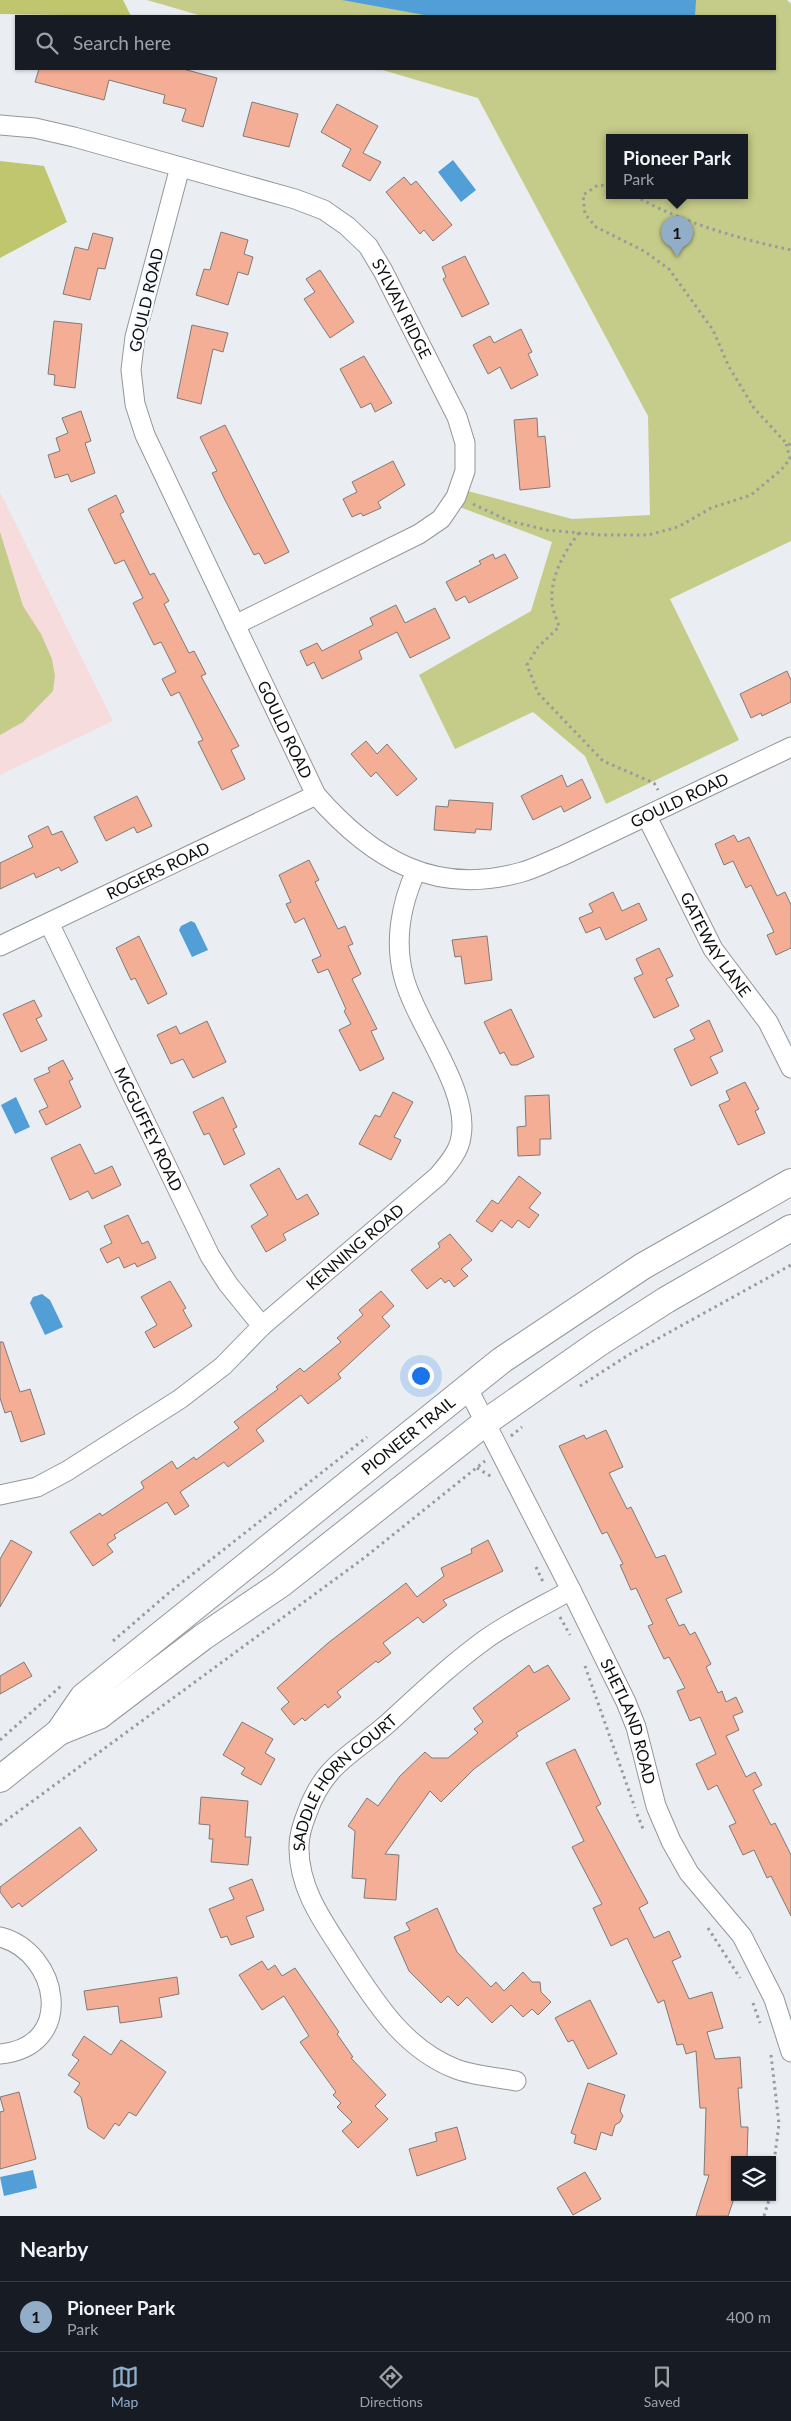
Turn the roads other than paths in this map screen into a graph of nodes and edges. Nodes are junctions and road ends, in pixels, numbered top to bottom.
1 (0, 125) edge
2 (180, 167) junction
3 (235, 625) junction
4 (791, 748) edge
5 (316, 795) junction
6 (647, 817) junction
7 (416, 871) junction
8 (49, 923) junction
9 (0, 946) edge
10 (791, 1068) edge
11 (791, 1182) edge
12 (791, 1228) edge
13 (262, 1326) junction
14 (467, 1387) junction
15 (486, 1422) junction
16 (0, 1495) edge
17 (571, 1590) junction
18 (59, 1732) junction
19 (0, 1779) edge
20 (0, 1937) edge
21 (791, 2052) edge
22 (0, 2054) edge
23 (516, 2081) dead end

1 - 2 street, SYLVAN RIDGE
2 - 3 street, GOULD ROAD
2 - 3 street, SYLVAN RIDGE
3 - 5 street, GOULD ROAD
4 - 6 street, GOULD ROAD
5 - 7 street, GOULD ROAD
5 - 8 street, ROGERS ROAD
6 - 7 street, GOULD ROAD
6 - 10 street, GATEWAY LANE
7 - 13 street, KENNING ROAD
8 - 9 street, ROGERS ROAD
8 - 13 street, MCGUFFEY ROAD
11 - 14 main road, PIONEER TRAIL
12 - 15 main road, PIONEER TRAIL
13 - 16 street, KENNING ROAD
14 - 15 street, SHETLAND ROAD
14 - 18 main road, PIONEER TRAIL
15 - 17 street, SHETLAND ROAD
15 - 18 main road, PIONEER TRAIL
17 - 21 street, SHETLAND ROAD
17 - 23 street, SADDLE HORN COURT
18 - 19 main road, PIONEER TRAIL
20 - 22 street

